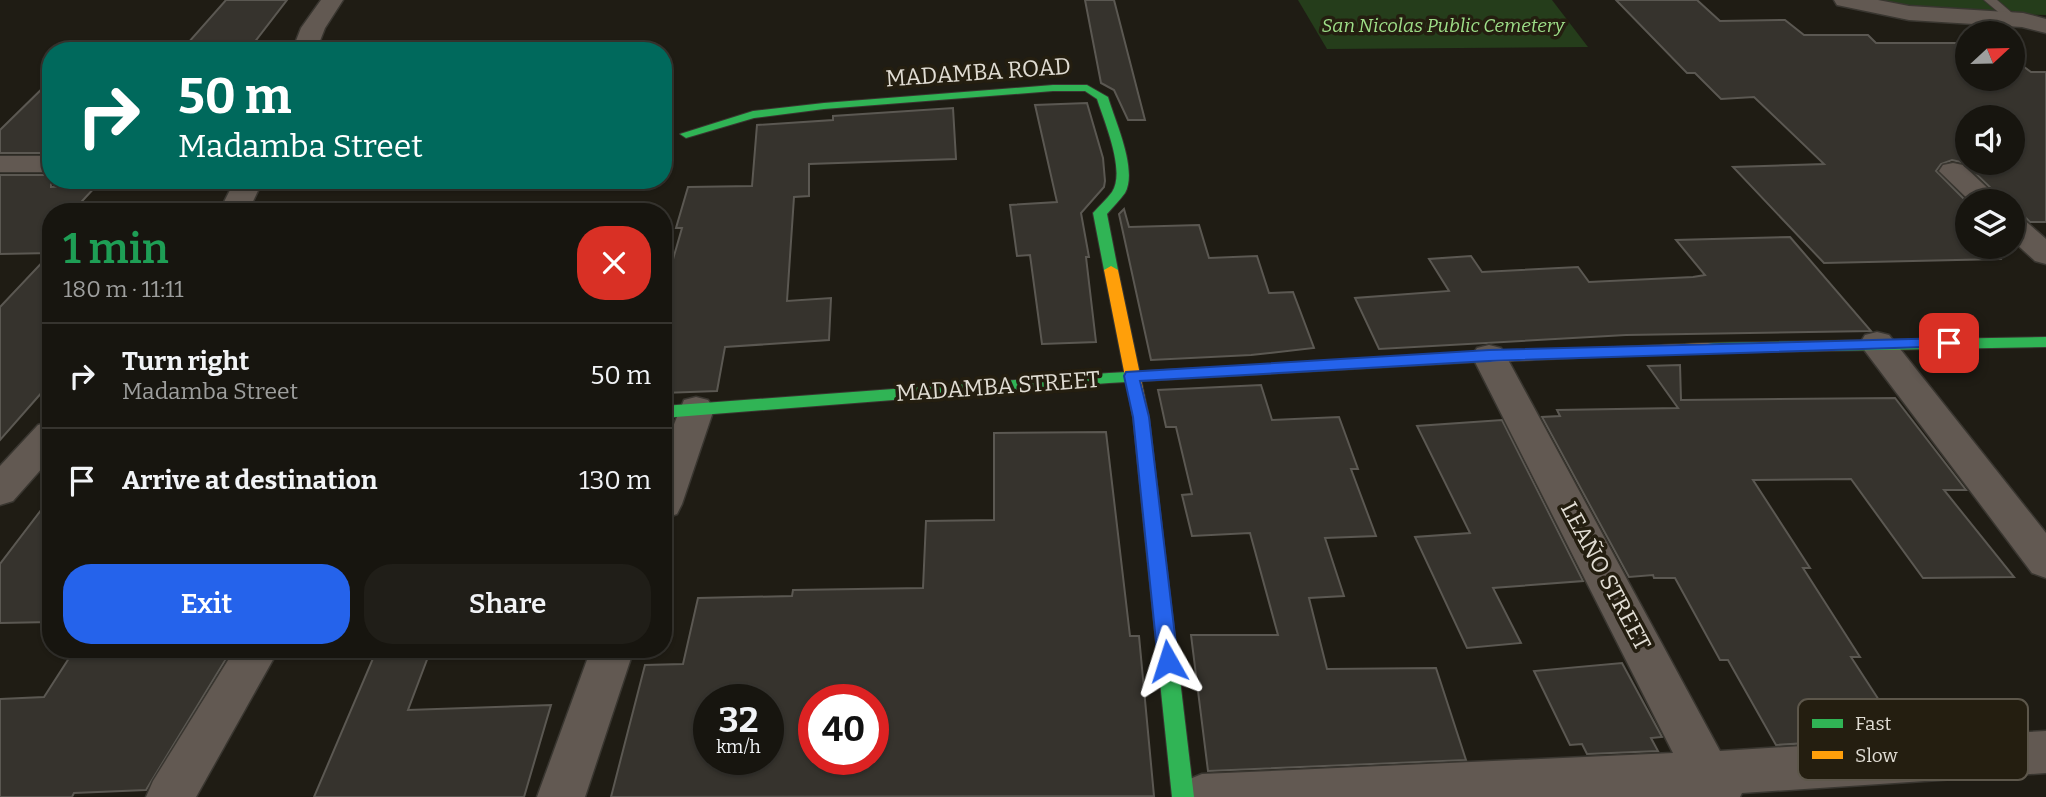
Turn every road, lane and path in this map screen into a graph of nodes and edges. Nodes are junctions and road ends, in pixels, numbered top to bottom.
1 (332, 0) edge
2 (1845, 0) edge
3 (1990, 0) edge
4 (2013, 19) junction
5 (2046, 26) edge
6 (308, 42) edge
7 (686, 134) dead end
8 (0, 164) edge
9 (42, 164) edge
10 (1953, 171) dead end
11 (1973, 189) edge
12 (2025, 236) edge
13 (2046, 255) edge
14 (2046, 342) edge
15 (1877, 343) junction
16 (1489, 356) junction
17 (1131, 376) junction
18 (680, 410) edge
19 (32, 454) edge
20 (672, 454) edge
21 (0, 491) edge
22 (2046, 562) edge
23 (253, 658) edge
24 (610, 658) edge
25 (2046, 752) edge
26 (2028, 754) edge
27 (1798, 777) edge
28 (1715, 785) edge
29 (170, 797) edge
30 (561, 797) edge
31 (1183, 797) edge
32 (1202, 797) edge

1 - 6 street
2 - 4 street
3 - 4 lane
4 - 5 street
7 - 17 street, MADAMBA ROAD
8 - 9 street
10 - 11 street
12 - 13 street
14 - 15 street, MADAMBA STREET
15 - 16 street, MADAMBA STREET
15 - 22 street
16 - 17 street, MADAMBA STREET
16 - 28 street, LEAÑO STREET
17 - 18 street, MADAMBA STREET
17 - 31 street, MADAMBA ROAD
18 - 20 street
19 - 21 street
23 - 29 street
24 - 30 street
25 - 26 street
27 - 28 street
28 - 32 street

